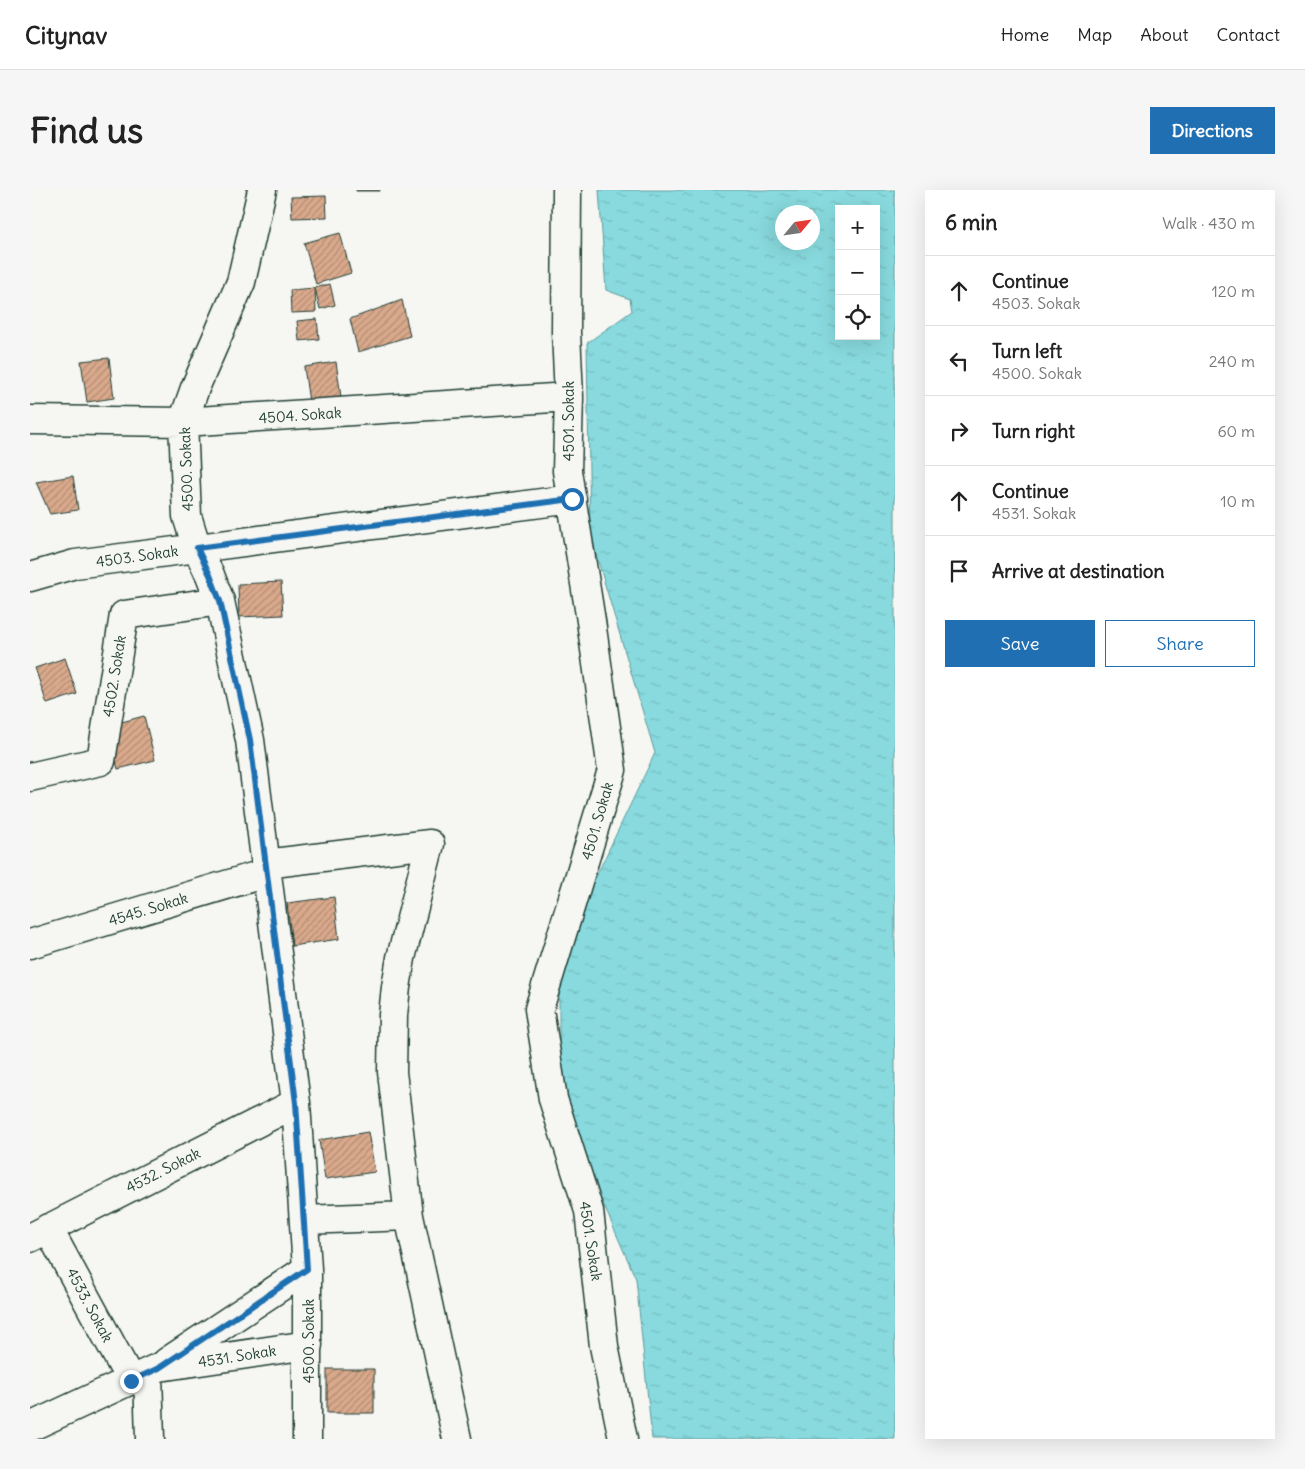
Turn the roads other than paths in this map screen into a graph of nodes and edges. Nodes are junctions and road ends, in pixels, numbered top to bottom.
1 (262, 190) edge
2 (567, 190) edge
3 (569, 398) junction
4 (30, 420) edge
5 (183, 422) junction
6 (572, 499) junction
7 (197, 548) junction
8 (30, 577) edge
9 (220, 601) junction
10 (30, 777) edge
11 (265, 868) junction
12 (30, 944) edge
13 (296, 1103) junction
14 (409, 1216) junction
15 (304, 1220) junction
16 (39, 1233) edge
17 (307, 1269) junction
18 (308, 1345) junction
19 (146, 1374) junction
20 (30, 1427) edge
21 (150, 1439) edge
22 (307, 1439) edge
23 (456, 1439) edge
24 (623, 1439) edge

1 - 5 street, 4500. Sokak
2 - 3 street, 4501. Sokak
3 - 5 street, 4504. Sokak
3 - 6 street, 4501. Sokak
4 - 5 street, 4504. Sokak
5 - 7 street, 4500. Sokak
6 - 7 street, 4503. Sokak
6 - 24 street, 4501. Sokak
7 - 8 street, 4503. Sokak
7 - 9 street, 4500. Sokak
9 - 10 street, 4502. Sokak
9 - 11 street, 4500. Sokak
11 - 12 street, 4545. Sokak
11 - 13 street, 4500. Sokak
11 - 14 street, 4545. Sokak
13 - 15 street, 4500. Sokak
13 - 16 street, 4532. Sokak
14 - 15 street
14 - 23 street
15 - 17 street, 4500. Sokak
16 - 19 street, 4533. Sokak
17 - 18 street, 4500. Sokak
17 - 19 street
18 - 19 street, 4531. Sokak
18 - 22 street, 4500. Sokak
19 - 20 street, 4531. Sokak
19 - 21 street, 4533. Sokak

